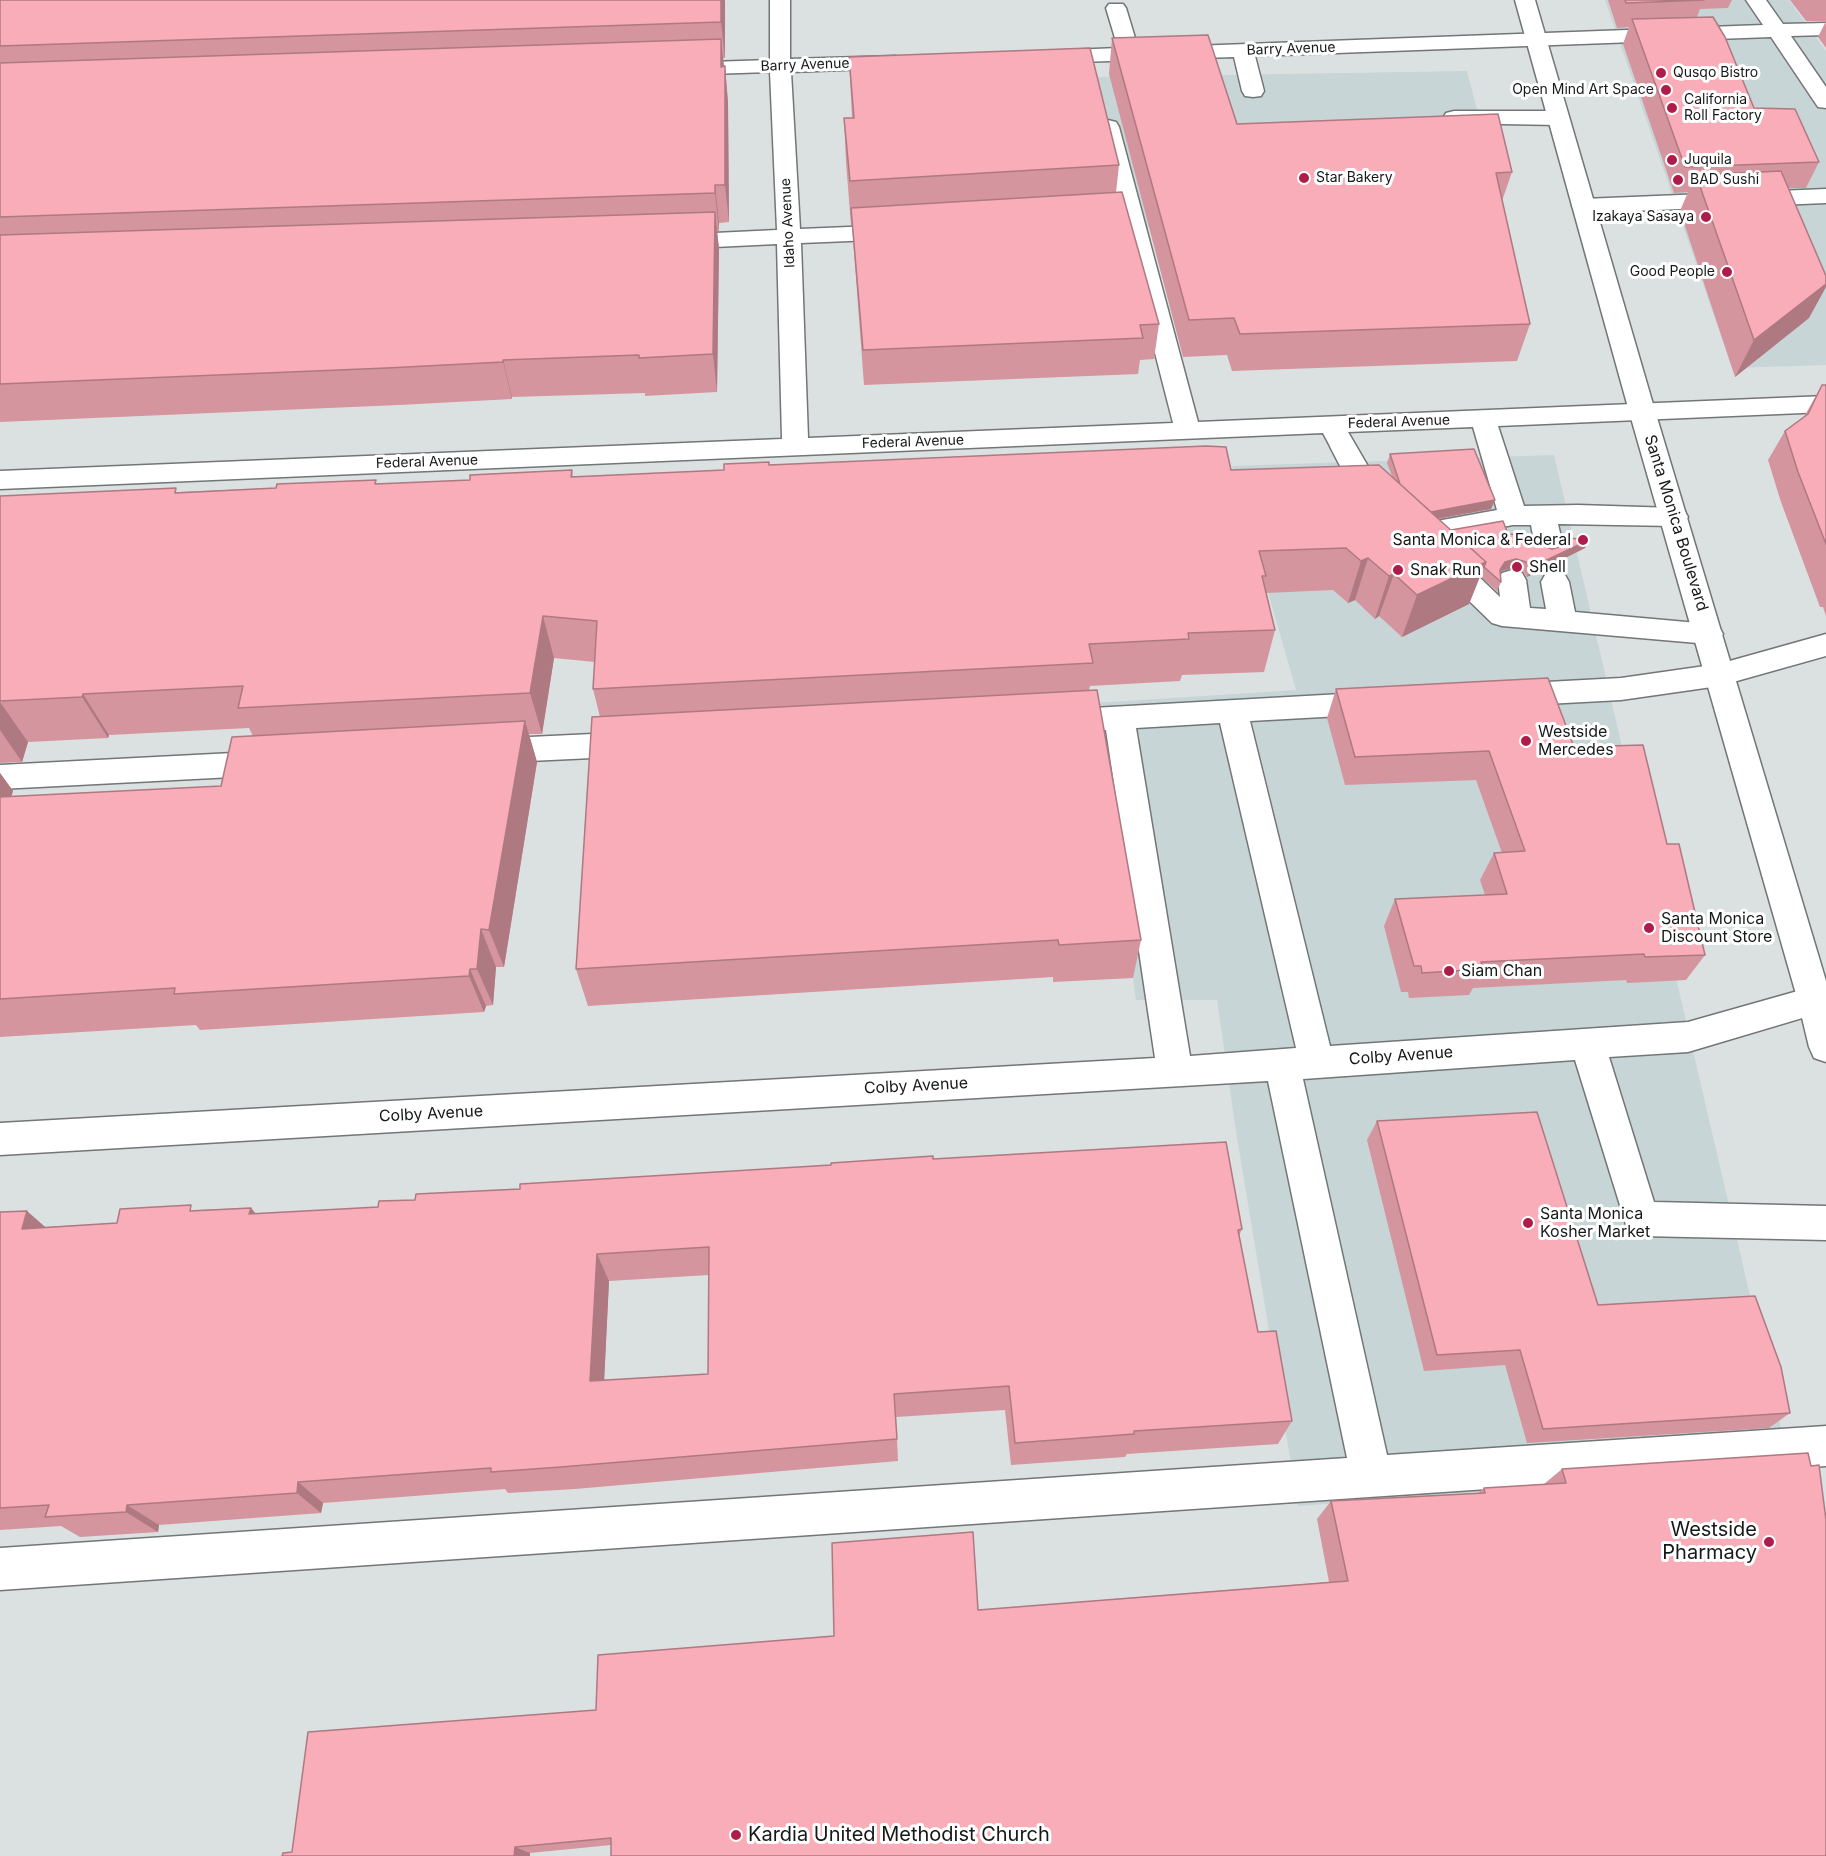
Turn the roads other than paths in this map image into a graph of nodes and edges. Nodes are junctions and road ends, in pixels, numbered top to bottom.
1 (780, 0) edge
2 (1525, 0) edge
3 (1756, 0) edge
4 (1116, 8) dead end
5 (1826, 29) edge
6 (1778, 31) junction
7 (1537, 40) junction
8 (1243, 50) junction
9 (1130, 54) junction
10 (1032, 57) edge
11 (915, 61) edge
12 (780, 66) junction
13 (659, 70) edge
14 (1253, 91) dead end
15 (1826, 102) edge
16 (1103, 108) edge
17 (1445, 118) edge
18 (1558, 118) junction
19 (1826, 196) edge
20 (1583, 206) junction
21 (1130, 217) junction
22 (1106, 219) edge
23 (918, 231) edge
24 (789, 238) junction
25 (656, 243) edge
26 (1826, 404) edge
27 (1642, 411) junction
28 (1483, 419) junction
29 (1331, 425) junction
30 (1188, 430) junction
31 (795, 447) junction
32 (0, 480) edge
33 (1543, 515) junction
34 (1674, 517) junction
35 (1510, 525) junction
36 (1415, 534) junction
37 (1549, 546) edge
38 (1512, 580) dead end
39 (1555, 582) dead end
40 (1517, 617) junction
41 (1562, 622) junction
42 (1709, 634) junction
43 (1826, 645) edge
44 (1719, 675) junction
45 (1480, 697) edge
46 (1409, 701) edge
47 (1232, 711) junction
48 (1119, 718) junction
49 (1035, 723) edge
50 (666, 742) edge
51 (464, 753) edge
52 (298, 762) edge
53 (0, 777) edge
54 (1820, 999) edge
55 (1588, 1044) junction
56 (1826, 1047) edge
57 (1300, 1063) junction
58 (1175, 1072) junction
59 (0, 1139) edge
60 (1826, 1223) edge
61 (1826, 1446) edge
62 (1371, 1476) junction
63 (0, 1569) edge

1 - 12 street, Idaho Avenue
2 - 7 street, Santa Monica Boulevard
3 - 6 street
4 - 9 street
5 - 6 street, Barry Avenue
6 - 7 street, Barry Avenue
6 - 15 street
7 - 8 street, Barry Avenue
7 - 18 street, Santa Monica Boulevard
8 - 9 street, Barry Avenue
8 - 14 street
9 - 10 street, Barry Avenue
11 - 12 street, Barry Avenue
12 - 13 street, Barry Avenue
12 - 24 street, Idaho Avenue
16 - 21 street
17 - 18 street
18 - 20 street, Santa Monica Boulevard
19 - 20 street
20 - 27 street, Santa Monica Boulevard
21 - 22 street
21 - 30 street
23 - 24 street
24 - 25 street
24 - 31 street, Idaho Avenue
26 - 27 street, Federal Avenue
27 - 28 street, Federal Avenue
27 - 34 street, Santa Monica Boulevard
28 - 29 street, Federal Avenue
28 - 35 street
29 - 30 street, Federal Avenue
29 - 36 street
30 - 31 street, Federal Avenue
31 - 32 street, Federal Avenue
33 - 34 street
33 - 35 street
33 - 37 street
34 - 42 street, Santa Monica Boulevard
35 - 36 street
36 - 40 street
38 - 40 street
39 - 41 street
40 - 41 street
41 - 42 street
42 - 44 street, Santa Monica Boulevard
43 - 44 street
44 - 45 street
44 - 54 street, Santa Monica Boulevard
46 - 47 street
47 - 48 street
47 - 57 street
48 - 49 street
48 - 58 street
50 - 51 street
52 - 53 street
54 - 55 street, Colby Avenue
54 - 56 street, Santa Monica Boulevard
55 - 57 street, Colby Avenue
55 - 60 street
57 - 58 street, Colby Avenue
57 - 62 street
58 - 59 street, Colby Avenue
61 - 62 street
62 - 63 street

